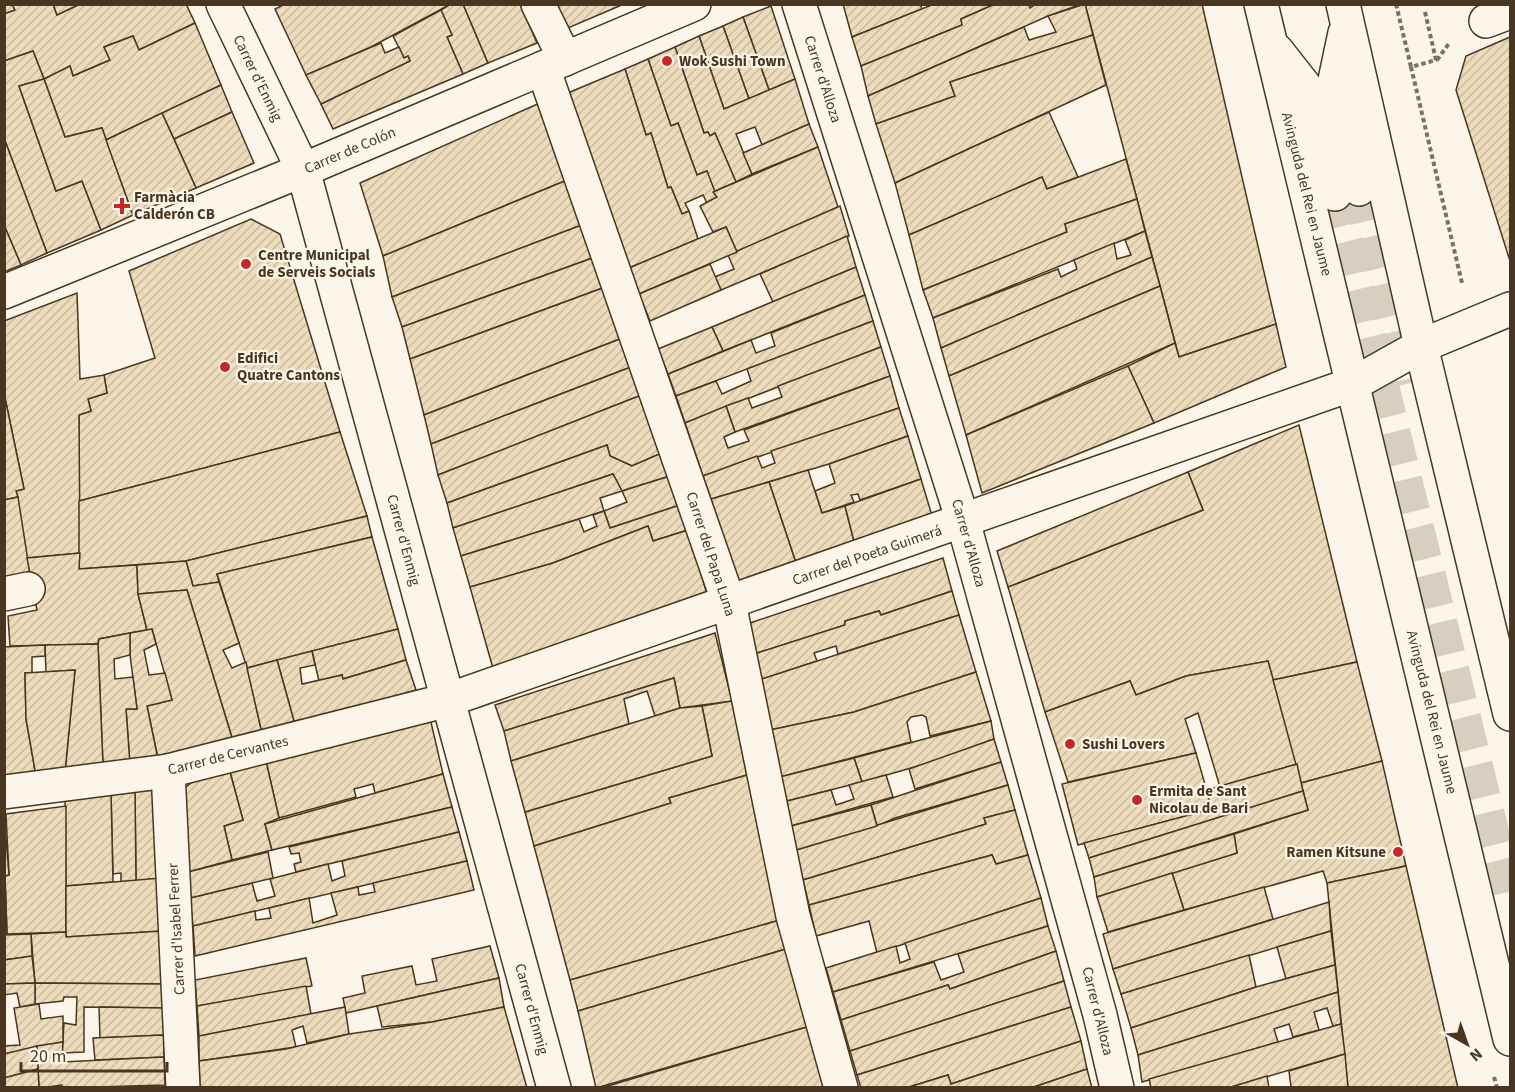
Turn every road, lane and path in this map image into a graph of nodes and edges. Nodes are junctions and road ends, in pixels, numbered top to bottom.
1 (223, 4) edge
2 (538, 4) edge
3 (694, 4) edge
4 (799, 4) edge
5 (1261, 4) edge
6 (1396, 4) edge
7 (1425, 12) dead end
8 (1345, 14) edge
9 (1270, 42) junction
10 (554, 64) junction
11 (1411, 67) junction
12 (303, 170) junction
13 (4, 292) edge
14 (1510, 309) edge
15 (1472, 325) junction
16 (1421, 346) junction
17 (1353, 384) junction
18 (963, 521) junction
19 (729, 603) junction
20 (448, 700) junction
21 (1510, 714) edge
22 (168, 771) junction
23 (4, 792) edge
24 (1510, 1039) edge
25 (183, 1088) edge
26 (554, 1088) edge
27 (841, 1088) edge
28 (1117, 1088) edge

1 - 12 street, Carrer d'Enmig
2 - 10 street, Carrer del Papa Luna
3 - 10 street, Carrer de Colón
4 - 18 street, Carrer d'Alloza
5 - 9 street, Avinguda del Rei en Jaume
6 - 11 path
7 - 11 path
8 - 9 street
8 - 16 street
9 - 17 street, Avinguda del Rei en Jaume
10 - 12 street, Carrer de Colón
10 - 19 street, Carrer del Papa Luna
11 - 15 path
12 - 13 street, Carrer de Colón
12 - 20 street, Carrer d'Enmig
14 - 15 street
15 - 16 street
16 - 17 street
16 - 21 street
17 - 18 street, Carrer del Poeta Guimerá
17 - 24 street, Avinguda del Rei en Jaume
18 - 19 street, Carrer del Poeta Guimerá
18 - 28 street, Carrer d'Alloza
19 - 20 street, Carrer del Poeta Guimerá
19 - 27 street, Carrer del Papa Luna
20 - 22 street, Carrer de Cervantes
20 - 26 street, Carrer d'Enmig
22 - 23 street, Carrer de Cervantes
22 - 25 street, Carrer d'Isabel Ferrer

